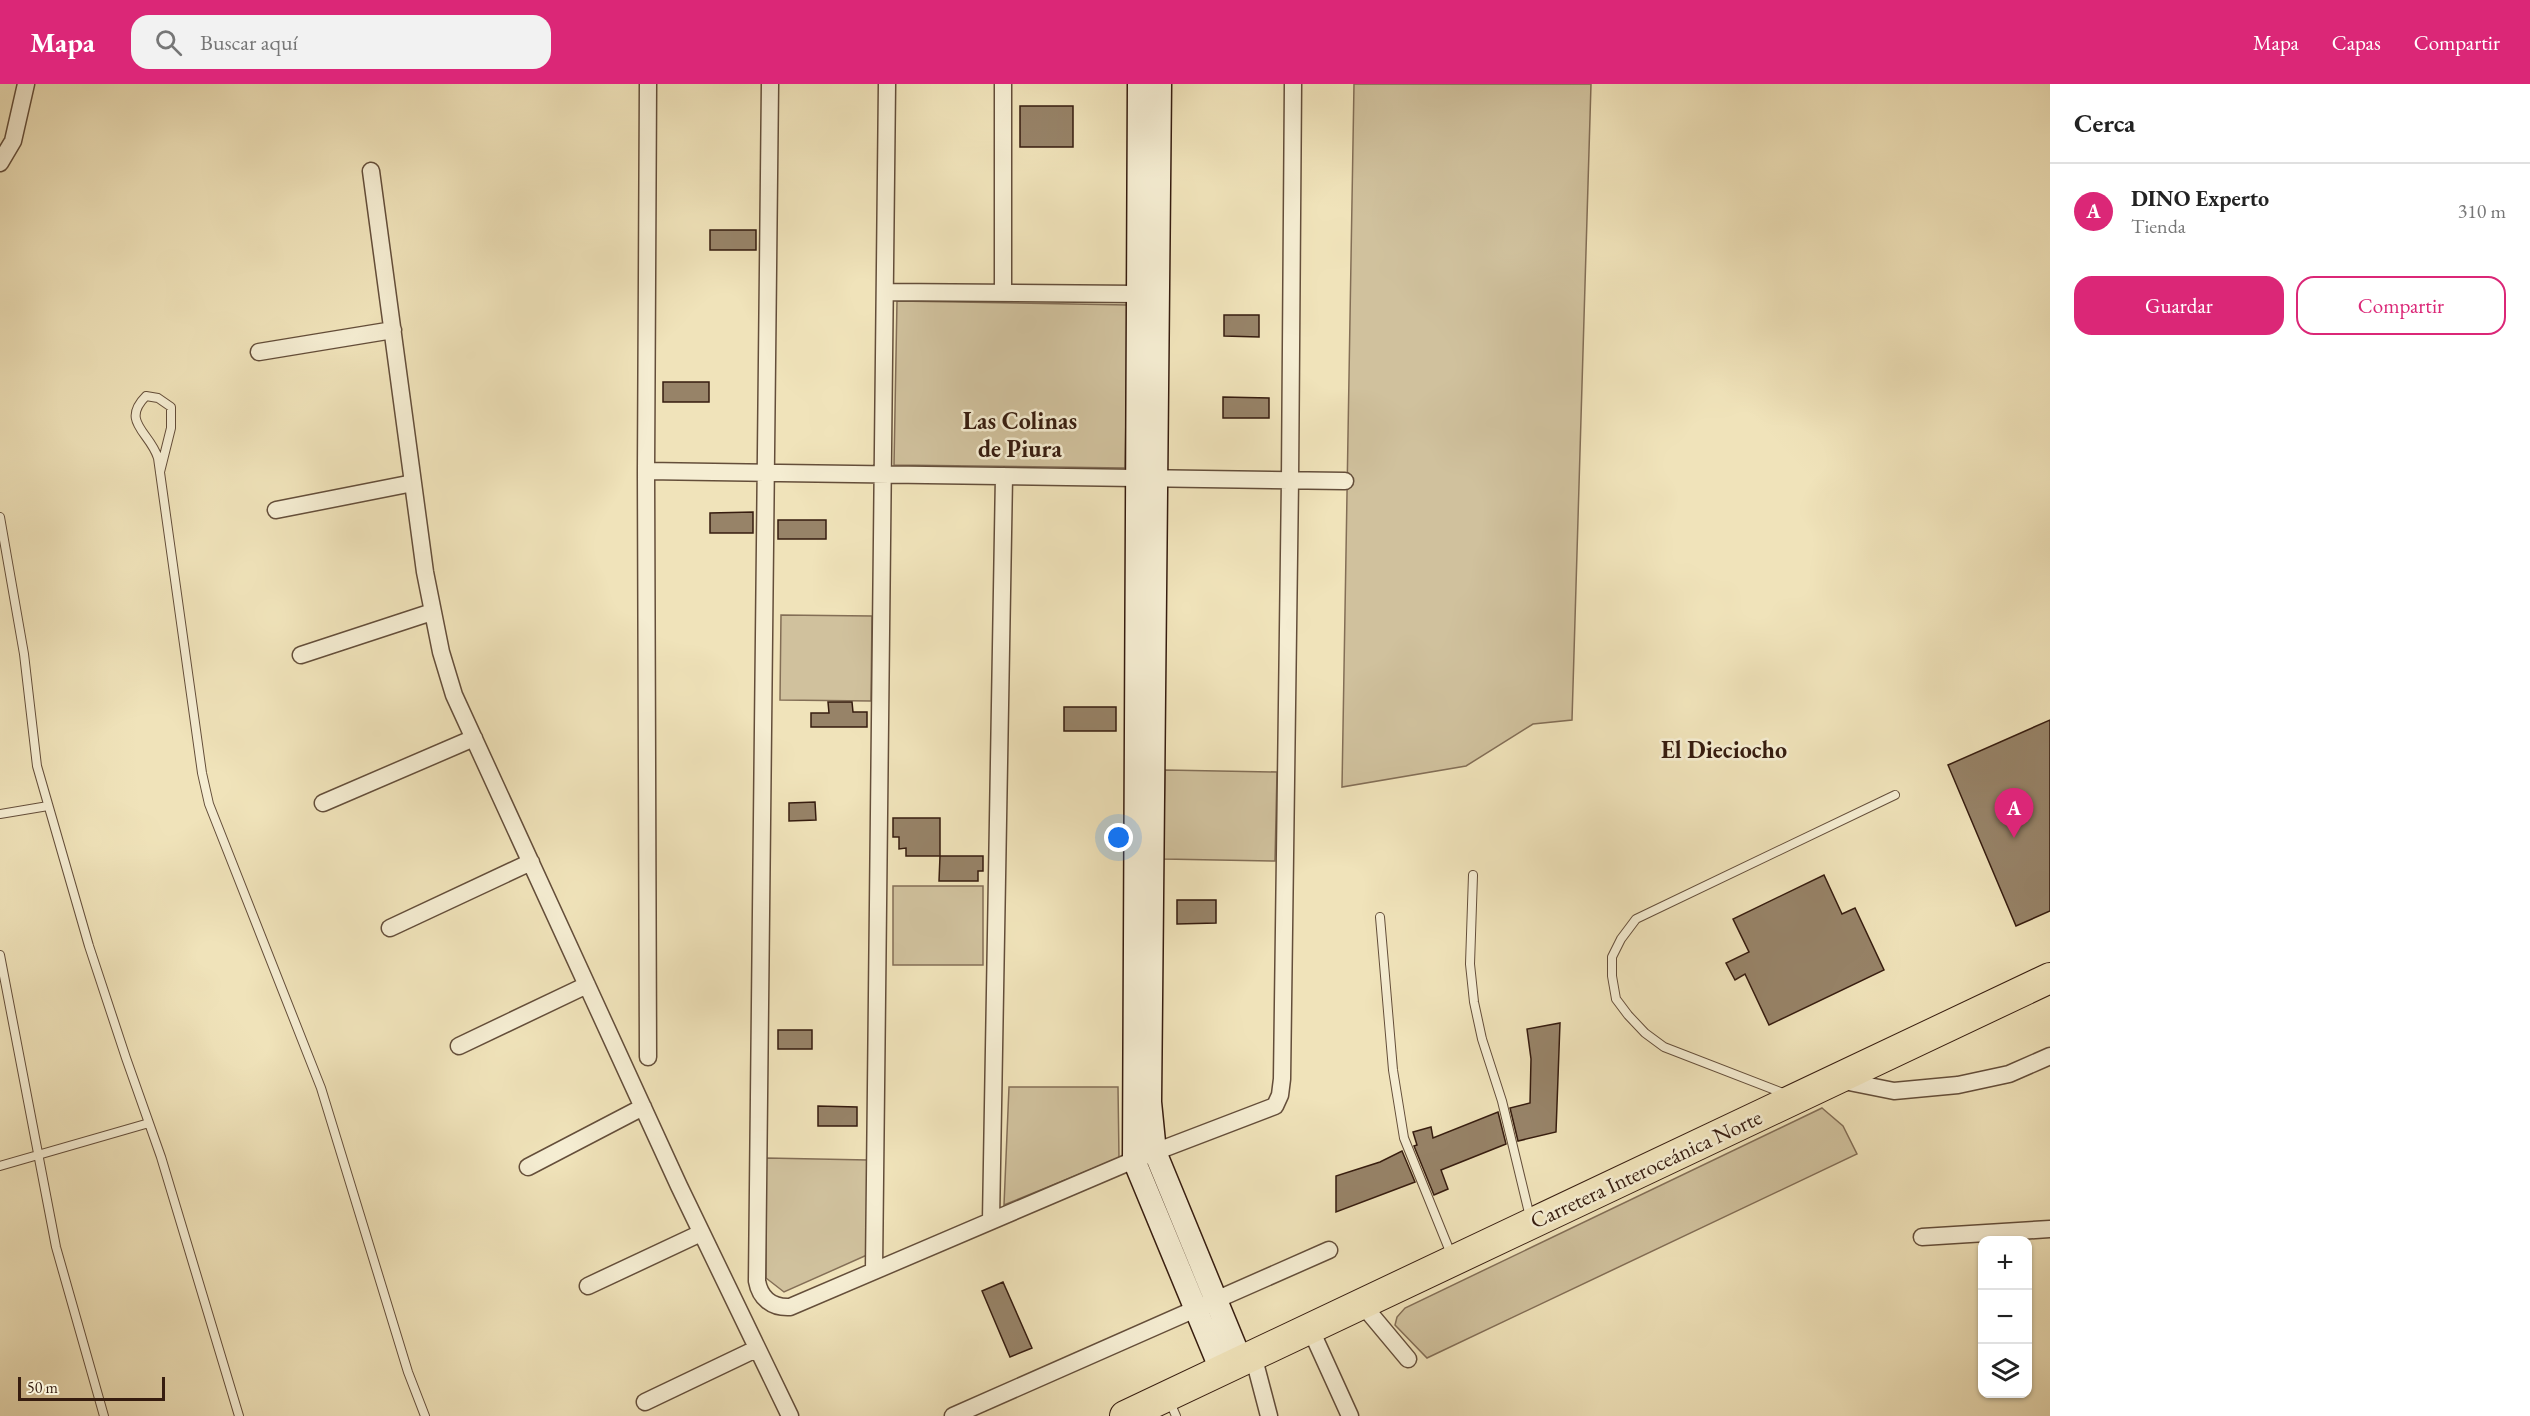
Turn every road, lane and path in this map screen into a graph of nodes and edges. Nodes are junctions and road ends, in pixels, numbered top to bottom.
1 (27, 84) edge
2 (648, 84) edge
3 (770, 84) edge
4 (886, 84) edge
5 (1003, 84) edge
6 (1138, 84) edge
7 (1160, 84) edge
8 (1293, 84) edge
9 (0, 163) edge
10 (371, 171) dead end
11 (885, 292) junction
12 (1003, 293) junction
13 (1138, 294) junction
14 (393, 330) junction
15 (259, 352) dead end
16 (646, 471) junction
17 (160, 472) junction
18 (765, 473) junction
19 (883, 475) junction
20 (1004, 476) junction
21 (1147, 478) junction
22 (1290, 480) junction
23 (1345, 481) dead end
24 (413, 483) junction
25 (276, 510) dead end
26 (0, 517) edge
27 (432, 612) junction
28 (301, 655) dead end
29 (474, 738) junction
30 (1895, 795) dead end
31 (323, 803) dead end
32 (48, 806) junction
33 (0, 814) edge
34 (531, 862) junction
35 (1473, 875) dead end
36 (1380, 917) dead end
37 (390, 928) dead end
38 (0, 956) edge
39 (2049, 979) edge
40 (587, 985) junction
41 (459, 1046) dead end
42 (2050, 1056) edge
43 (648, 1057) dead end
44 (1835, 1080) junction
45 (1796, 1098) junction
46 (643, 1107) junction
47 (149, 1124) junction
48 (39, 1155) junction
49 (1144, 1156) junction
50 (0, 1167) edge
51 (528, 1167) dead end
52 (992, 1221) junction
53 (1532, 1223) junction
54 (2050, 1228) edge
55 (701, 1233) junction
56 (1922, 1237) dead end
57 (1329, 1250) dead end
58 (1454, 1260) junction
59 (874, 1270) junction
60 (588, 1286) dead end
61 (1205, 1304) junction
62 (1362, 1304) junction
63 (1310, 1328) junction
64 (756, 1349) junction
65 (1408, 1359) dead end
66 (1238, 1362) junction
67 (645, 1402) dead end
68 (1172, 1406) edge
69 (104, 1416) edge
70 (238, 1416) edge
71 (425, 1416) edge
72 (790, 1416) edge
73 (953, 1416) edge
74 (1125, 1416) edge
75 (1269, 1416) edge
76 (1350, 1416) edge

1 - 9 street
2 - 16 street
3 - 18 street
4 - 11 street
5 - 12 street
6 - 13 street
7 - 21 street
8 - 22 street
10 - 14 street
11 - 12 street
11 - 19 street
12 - 13 street
13 - 21 street
14 - 15 street
14 - 24 street
16 - 18 street
16 - 43 street
17 - 17 lane
17 - 71 lane
18 - 19 street
18 - 59 street
19 - 20 street
19 - 59 street
20 - 21 street
20 - 52 street
21 - 22 street
21 - 49 street
22 - 23 street
22 - 49 street
24 - 25 street
24 - 27 street
26 - 32 lane
27 - 28 street
27 - 29 street
29 - 31 street
29 - 34 street
30 - 45 lane
32 - 33 lane
32 - 47 lane
34 - 37 street
34 - 40 street
35 - 53 lane
36 - 58 lane
38 - 48 lane
39 - 44 highway, Carretera Interoceánica Norte
40 - 41 street
40 - 46 street
42 - 44 street
44 - 45 highway, Carretera Interoceánica Norte
45 - 53 highway, Carretera Interoceánica Norte
46 - 51 street
46 - 55 street
47 - 48 lane
47 - 70 lane
48 - 50 lane
48 - 69 lane
49 - 52 street
49 - 61 street
52 - 59 street
53 - 58 highway, Carretera Interoceánica Norte
54 - 56 street
55 - 60 street
55 - 64 street
57 - 61 street
58 - 62 highway, Carretera Interoceánica Norte
61 - 66 street
61 - 73 street
62 - 63 highway, Carretera Interoceánica Norte
62 - 65 street
63 - 66 highway, Carretera Interoceánica Norte
63 - 76 street
64 - 67 street
64 - 72 street
66 - 68 highway, Carretera Interoceánica Norte
66 - 75 street
68 - 74 highway, Carretera Interoceánica Norte

